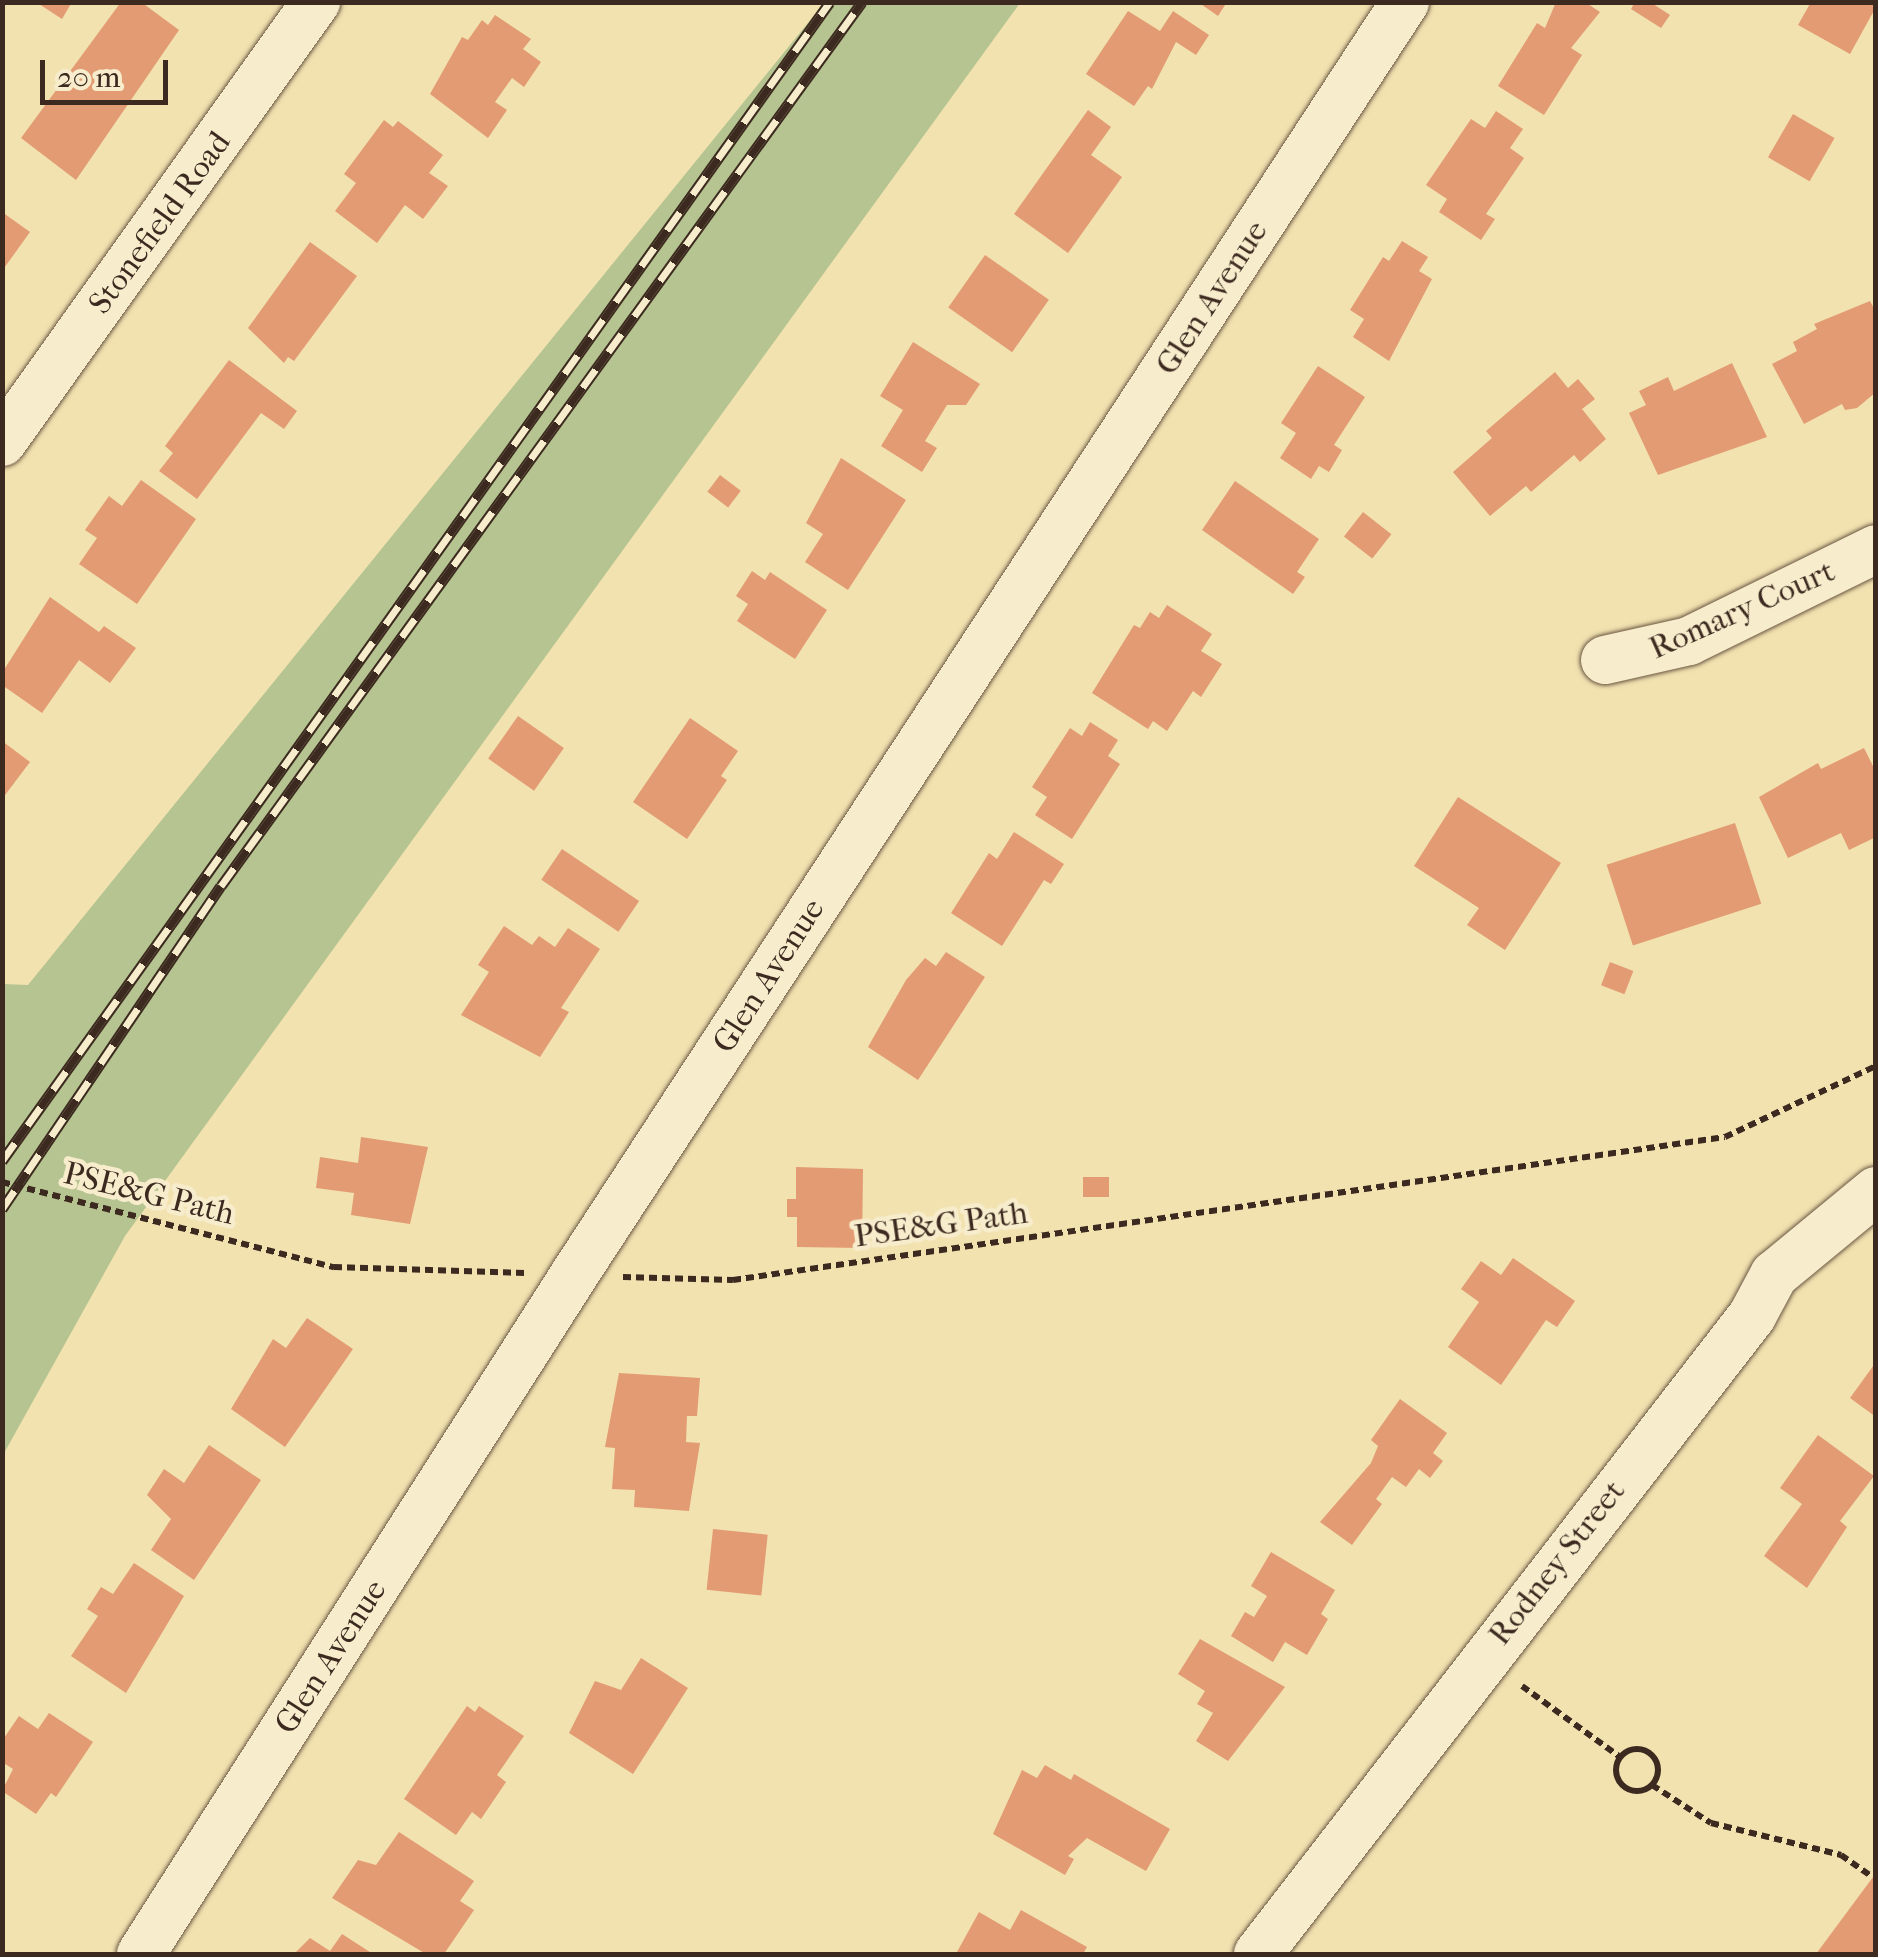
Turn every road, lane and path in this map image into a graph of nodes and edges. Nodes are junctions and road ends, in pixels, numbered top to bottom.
1 (316, 2) edge
2 (1405, 2) edge
3 (2, 442) edge
4 (1876, 549) edge
5 (1605, 660) dead end
6 (1876, 1066) edge
7 (2, 1182) edge
8 (1876, 1191) edge
9 (574, 1275) junction
10 (1513, 1679) dead end
11 (1620, 1757) junction
12 (1652, 1784) junction
13 (1872, 1877) dead end
14 (141, 1954) edge
15 (1258, 1954) edge

1 - 3 street, Stonefield Road
2 - 9 street, Glen Avenue
4 - 5 street, Romary Court
6 - 9 path, PSE&G Path
7 - 9 path, PSE&G Path
8 - 15 street, Rodney Street
9 - 14 street, Glen Avenue
10 - 11 path
11 - 12 path
11 - 12 path
12 - 13 path

